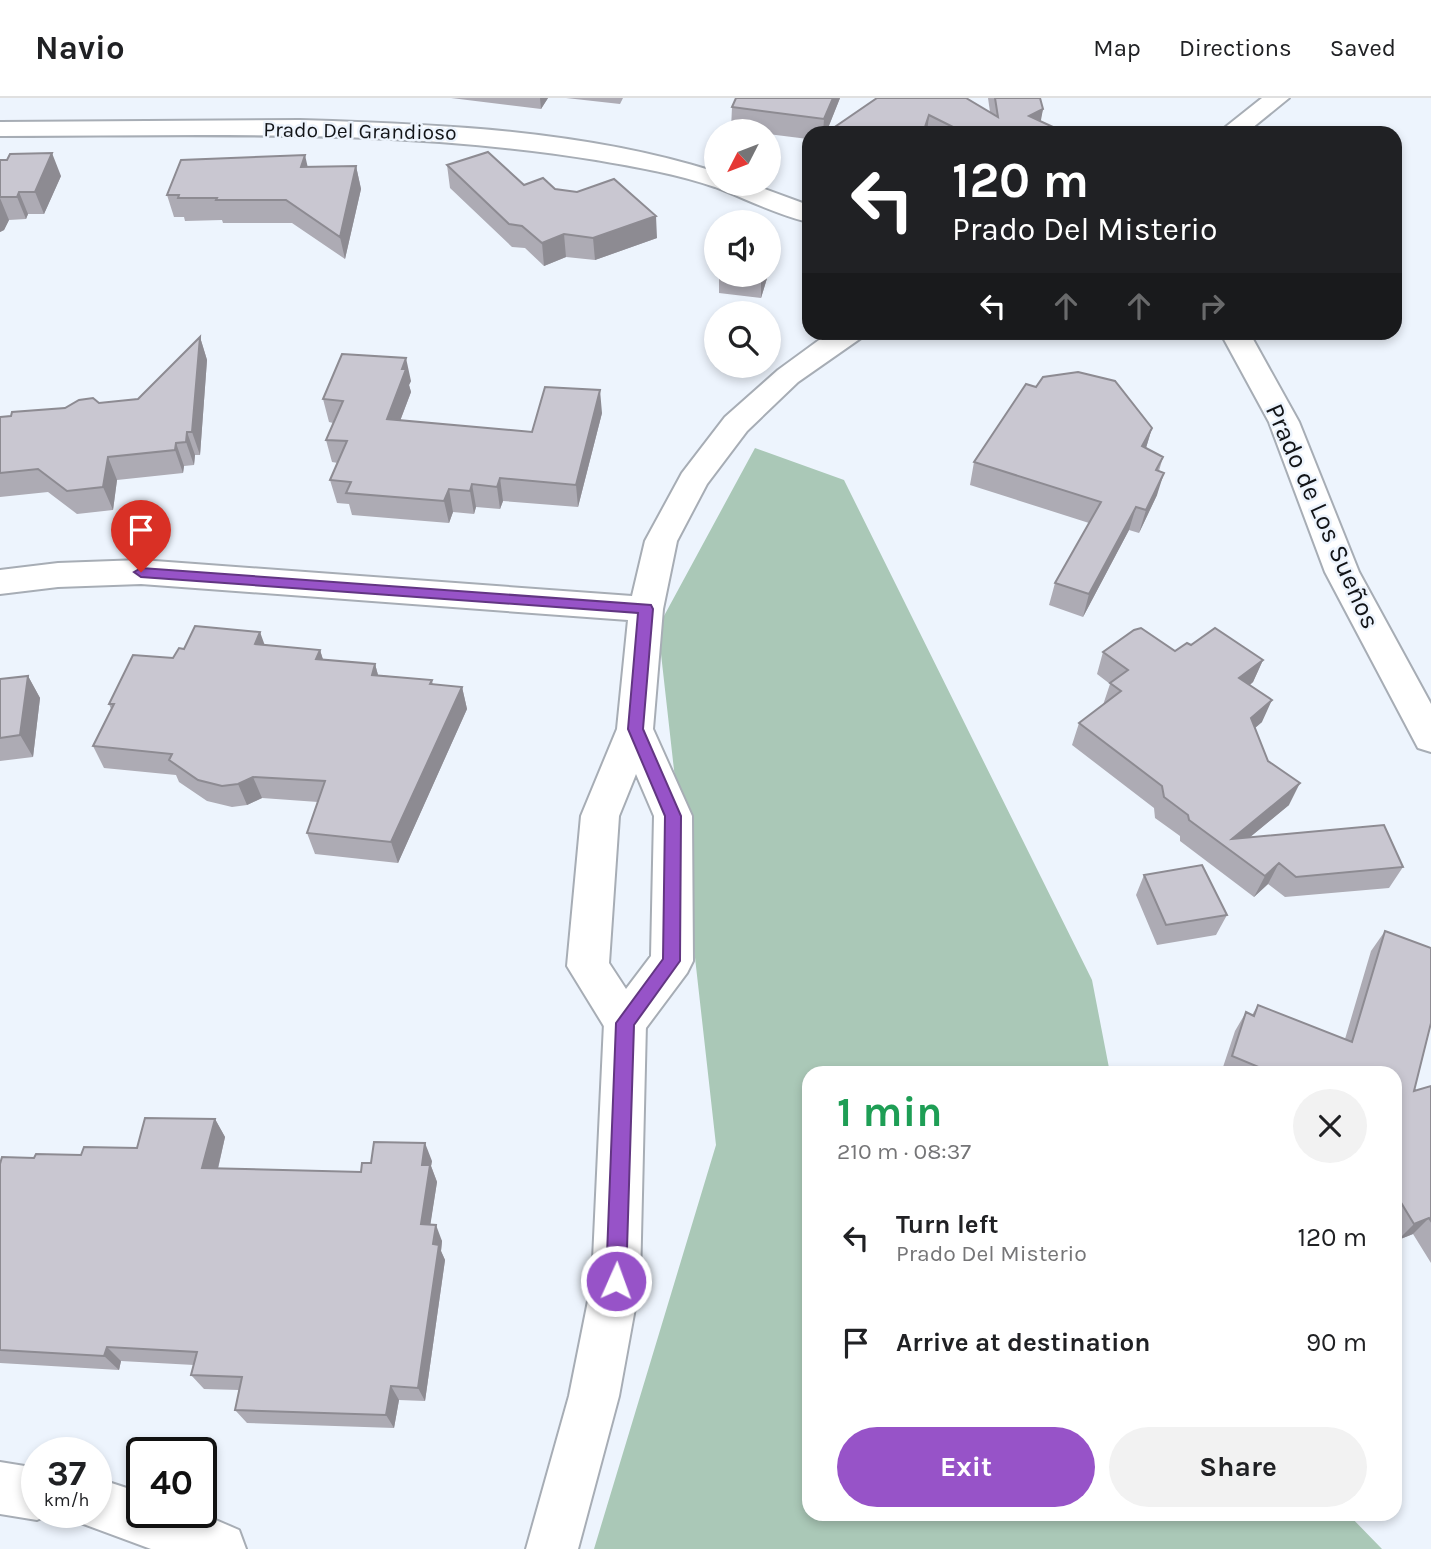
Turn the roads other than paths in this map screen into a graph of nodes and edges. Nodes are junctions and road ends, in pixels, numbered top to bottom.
1 (1277, 98) edge
2 (1239, 126) edge
3 (0, 129) edge
4 (704, 177) edge
5 (760, 196) edge
6 (802, 212) edge
7 (837, 340) edge
8 (1238, 340) edge
9 (0, 582) edge
10 (646, 609) junction
11 (635, 729) junction
12 (1431, 738) edge
13 (625, 1023) junction
14 (0, 1488) edge
15 (21, 1491) edge
16 (112, 1509) edge
17 (220, 1549) edge
18 (552, 1549) edge

1 - 2 street
3 - 4 street, Prado Del Grandioso
5 - 6 street
7 - 10 street
8 - 12 street, Prado de Los Sueños
9 - 10 street
10 - 11 street
11 - 13 street
11 - 13 street
13 - 18 street
14 - 15 street
16 - 17 street

